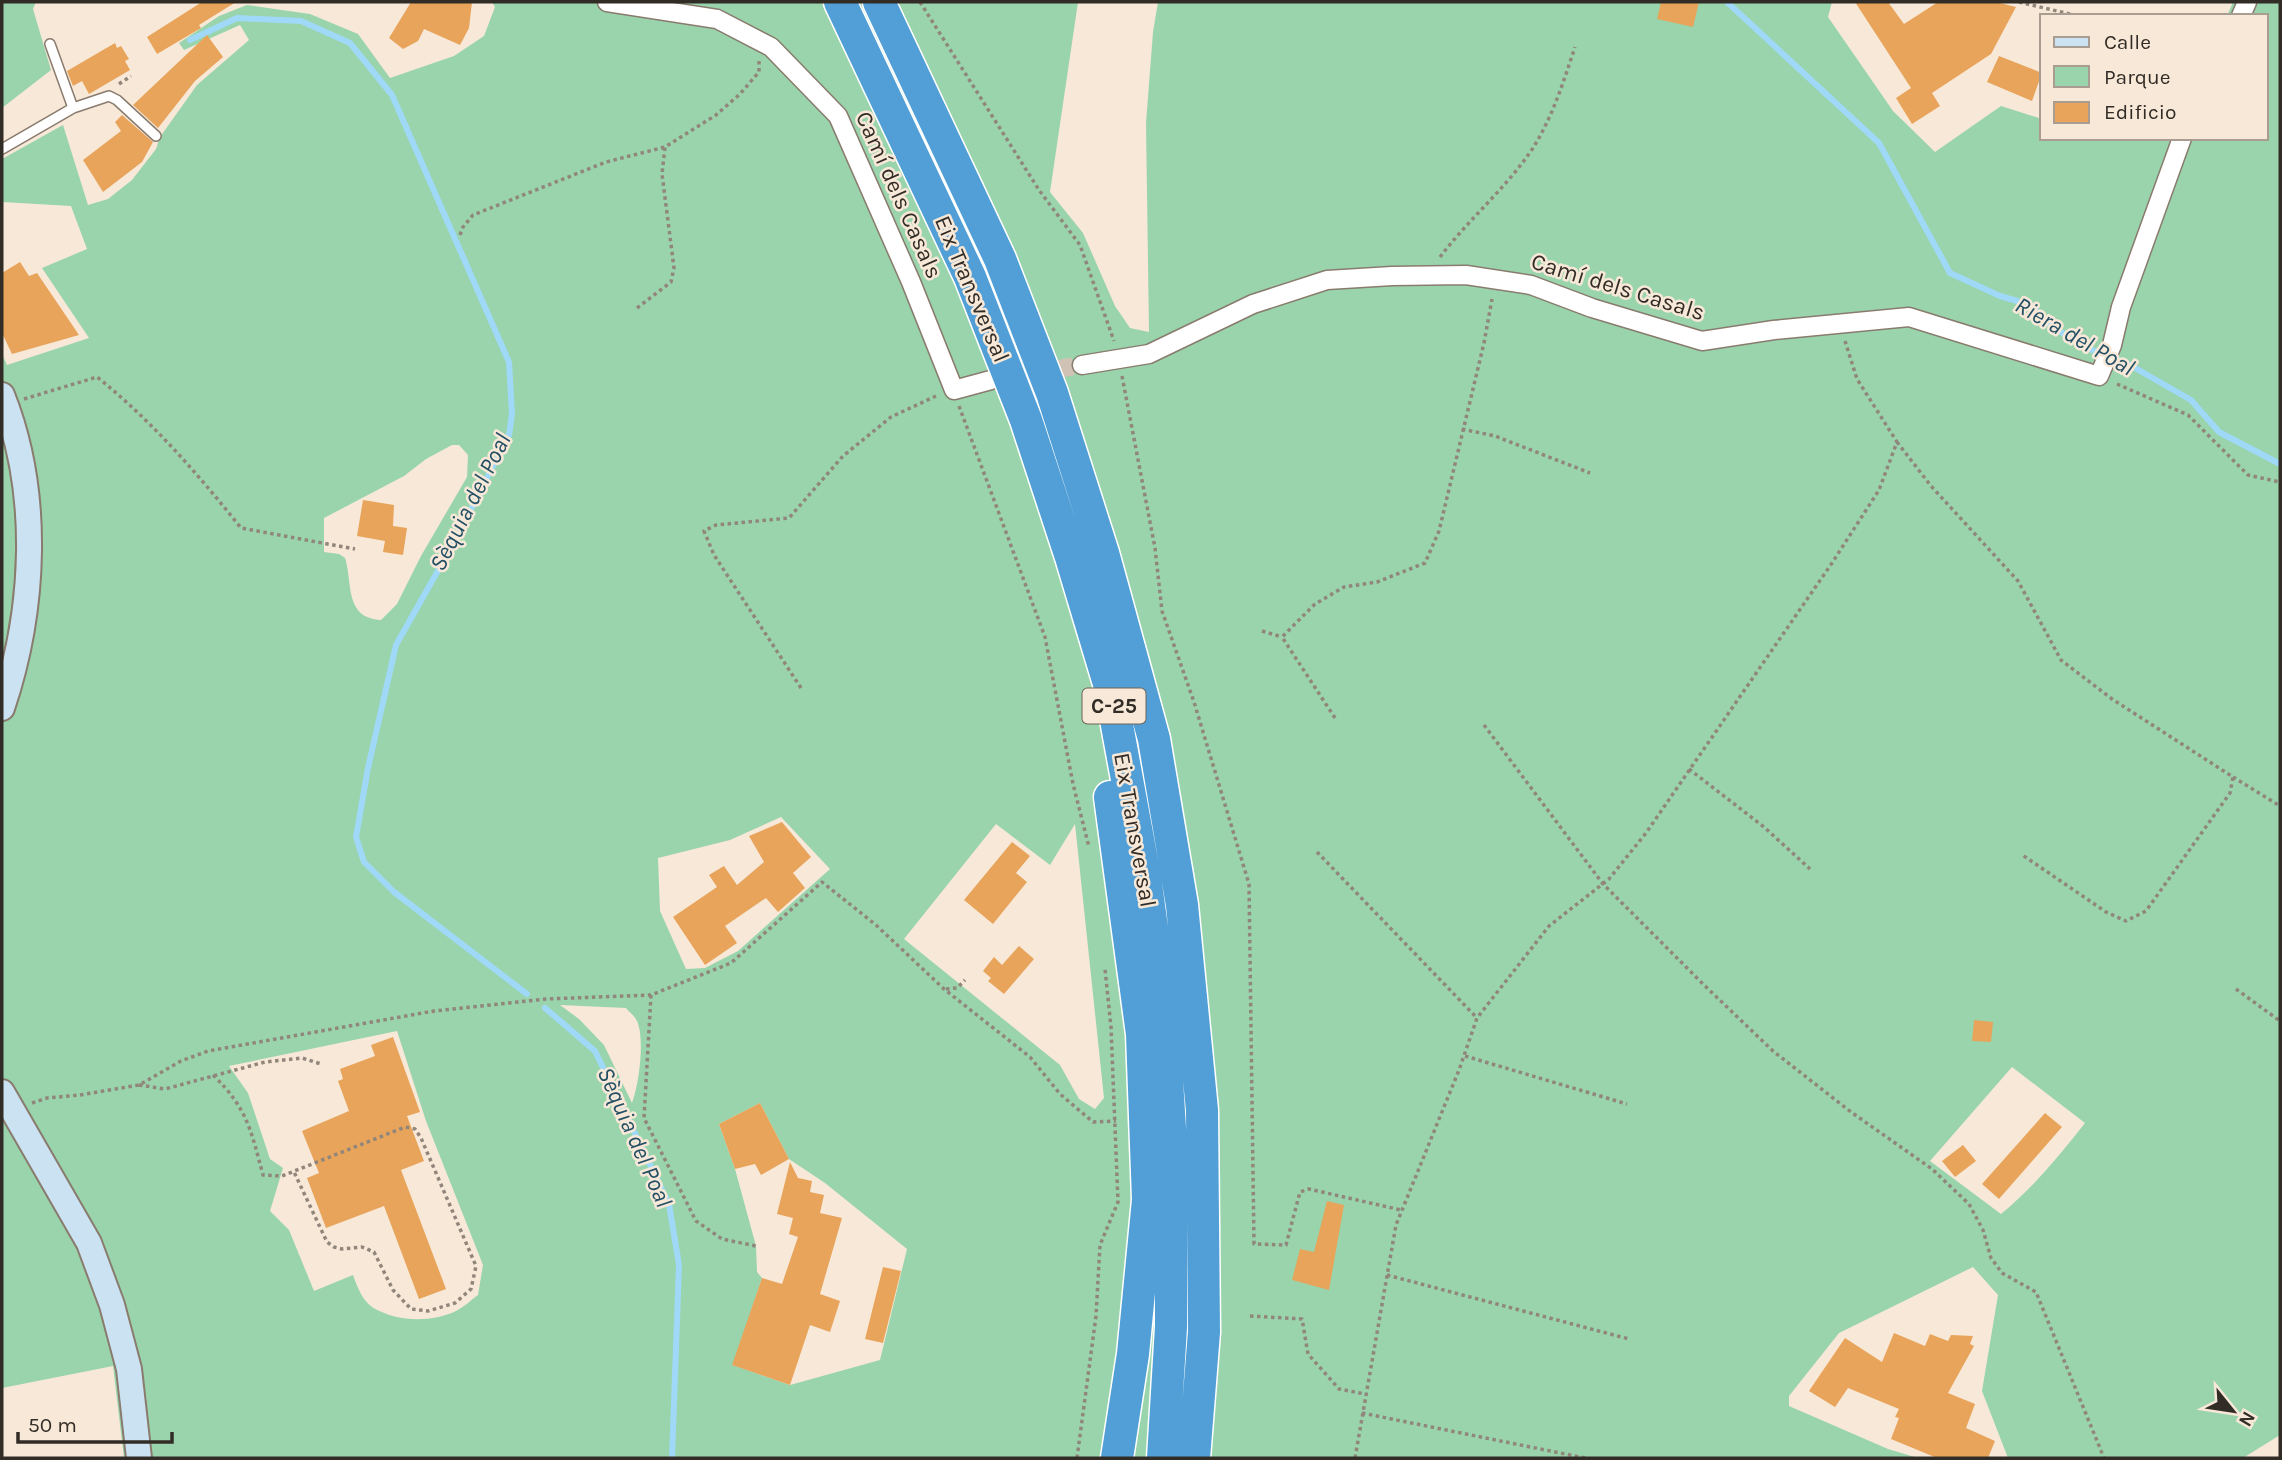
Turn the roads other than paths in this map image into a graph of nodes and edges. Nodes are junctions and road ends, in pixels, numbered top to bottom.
1 (607, 2) edge
2 (840, 2) edge
3 (879, 2) edge
4 (50, 44) dead end
5 (73, 108) junction
6 (156, 136) dead end
7 (2181, 140) edge
8 (2, 149) edge
9 (1082, 365) tunnel mouth
10 (991, 380) tunnel mouth
11 (4, 400) edge
12 (1071, 558) junction
13 (2, 708) edge
14 (2, 1092) edge
15 (1203, 1332) junction
16 (139, 1458) edge
17 (1117, 1458) edge
18 (1163, 1458) edge
19 (1194, 1458) edge
20 (1210, 1458) edge

1 - 10 street, Camí dels Casals
2 - 12 highway, Eix Transversal / C-25
3 - 15 highway, Eix Transversal / C-25
4 - 5 lane
5 - 6 lane
5 - 8 lane
7 - 9 street, Camí dels Casals
11 - 13 street
12 - 17 highway
12 - 18 highway, Eix Transversal / C-25
14 - 16 street
15 - 19 highway, Eix Transversal / C-25
15 - 20 highway

